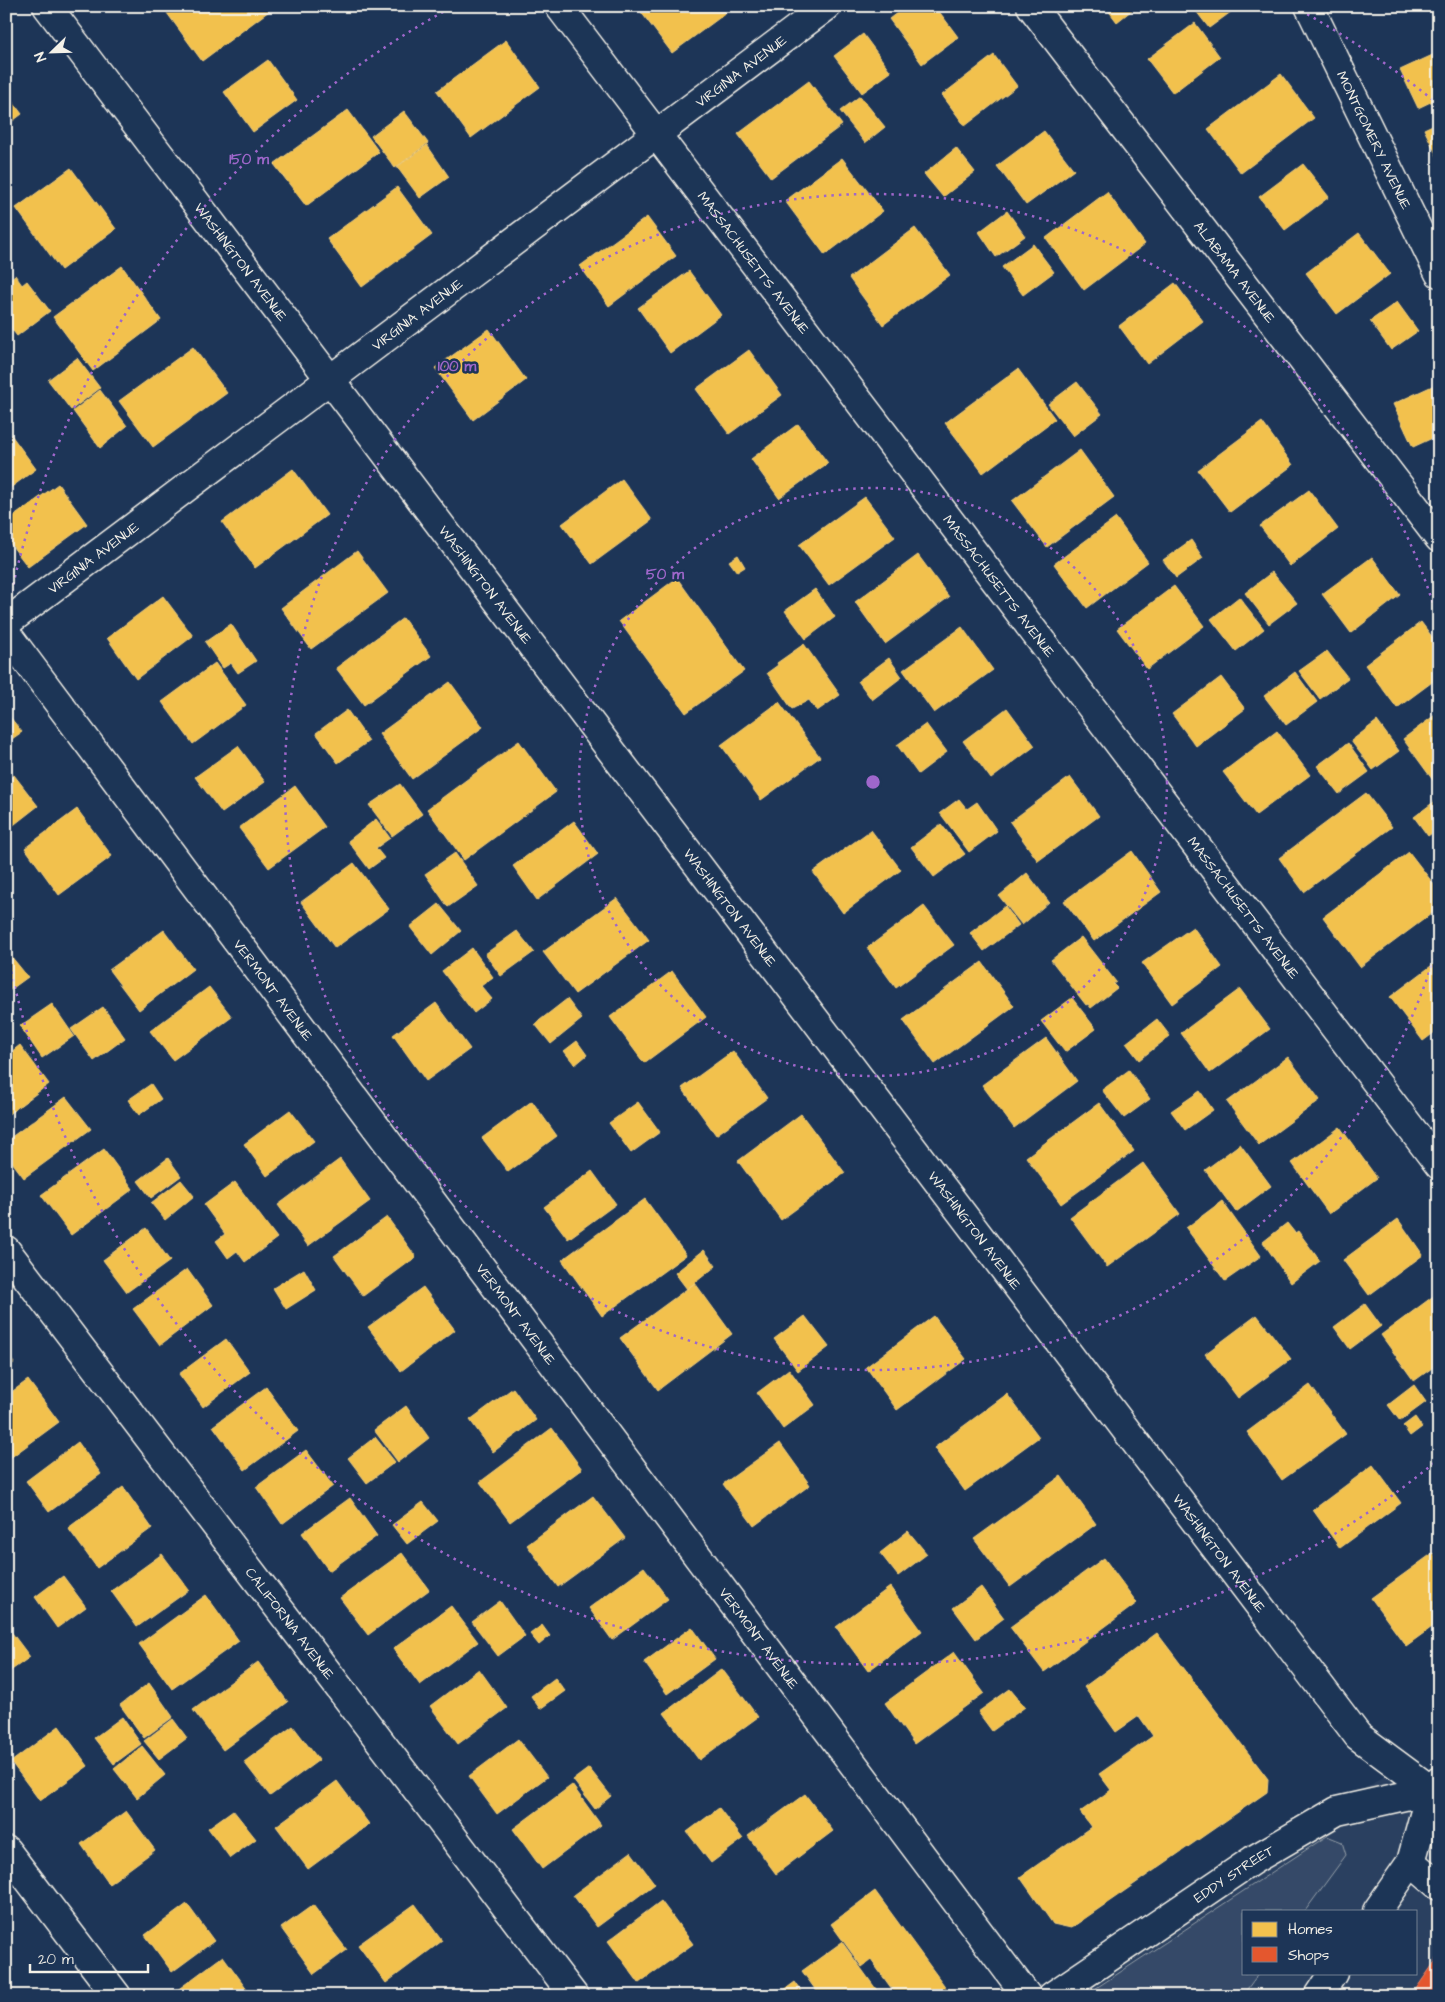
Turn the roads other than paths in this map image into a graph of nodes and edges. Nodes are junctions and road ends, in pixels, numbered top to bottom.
1 (47, 6) edge
2 (559, 6) edge
3 (827, 6) edge
4 (1030, 6) edge
5 (1309, 6) edge
6 (656, 135) junction
7 (1439, 273) edge
8 (330, 380) junction
9 (1439, 538) edge
10 (6, 623) edge
11 (6, 633) edge
12 (1439, 1165) edge
13 (6, 1250) edge
14 (1435, 1786) edge
15 (6, 1850) edge
16 (1411, 1862) junction
17 (1439, 1886) edge
18 (1378, 1910) edge
19 (1332, 1974) edge
20 (117, 1996) edge
21 (574, 1996) edge
22 (1027, 1996) edge
23 (1052, 1996) edge
24 (1318, 1996) edge

1 - 8 street, WASHINGTON AVENUE
2 - 6 street, MASSACHUSETTS AVENUE
3 - 6 street, VIRGINIA AVENUE
4 - 9 street, ALABAMA AVENUE
5 - 7 street, MONTGOMERY AVENUE
6 - 8 street, VIRGINIA AVENUE
6 - 12 street, MASSACHUSETTS AVENUE
8 - 10 street, VIRGINIA AVENUE
8 - 14 street, WASHINGTON AVENUE
11 - 22 street, VERMONT AVENUE
13 - 21 street, CALIFORNIA AVENUE
14 - 16 street
14 - 23 street, EDDY STREET
15 - 20 street
16 - 17 street
16 - 18 street
19 - 24 street

